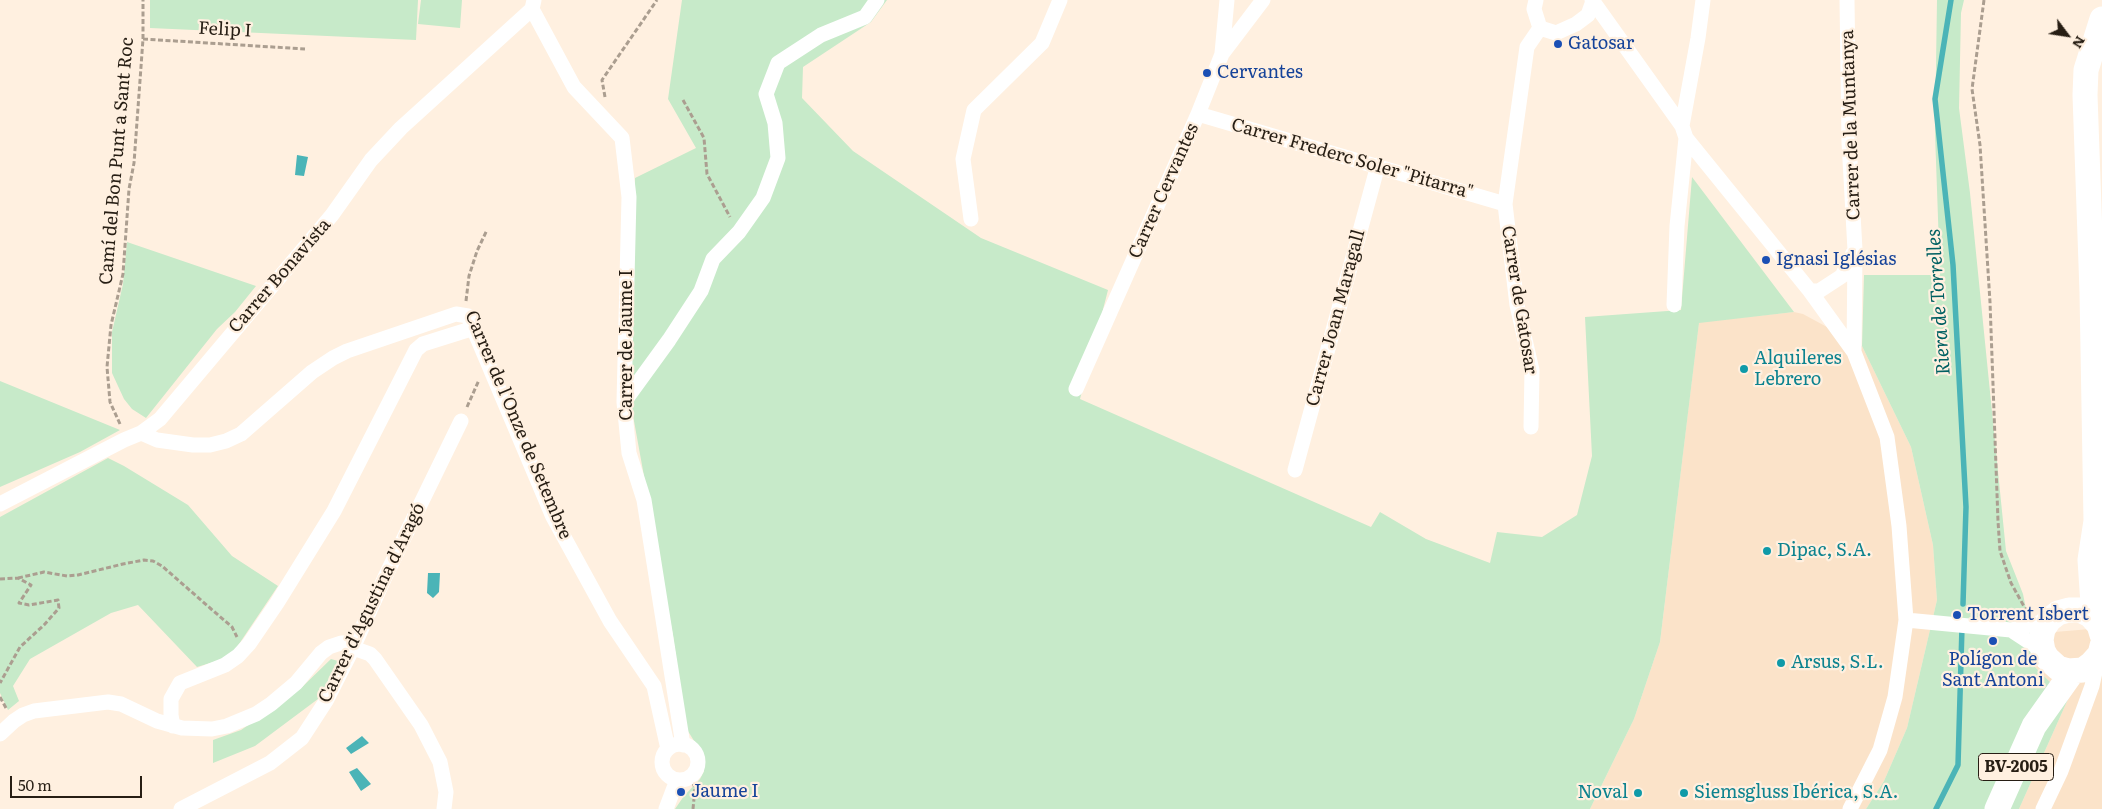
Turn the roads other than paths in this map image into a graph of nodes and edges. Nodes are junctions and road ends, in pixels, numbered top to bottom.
1 (877, 0) edge
2 (1060, 0) edge
3 (1227, 0) edge
4 (1264, 0) edge
5 (1536, 0) edge
6 (1703, 0) edge
7 (1847, 0) edge
8 (1593, 1) edge
9 (533, 5) edge
10 (2102, 19) edge
11 (1540, 28) junction
12 (1222, 54) junction
13 (2094, 95) edge
14 (1198, 114) junction
15 (1684, 132) junction
16 (1378, 165) junction
17 (1505, 204) junction
18 (971, 219) dead end
19 (1855, 250) junction
20 (1810, 290) junction
21 (2097, 292) edge
22 (1674, 305) dead end
23 (471, 322) junction
24 (1854, 352) junction
25 (1076, 389) dead end
26 (624, 402) junction
27 (460, 421) road end
28 (1531, 427) dead end
29 (142, 433) junction
30 (1296, 470) dead end
31 (0, 504) edge
32 (2090, 560) junction
33 (2048, 618) junction
34 (1906, 620) junction
35 (2011, 630) junction
36 (2099, 639) edge
37 (353, 648) junction
38 (2045, 654) junction
39 (2073, 671) junction
40 (173, 726) junction
41 (2034, 726) junction
42 (0, 734) edge
43 (676, 747) junction
44 (684, 778) junction
45 (181, 809) edge
46 (444, 809) edge
47 (666, 809) edge
48 (1850, 809) edge
49 (1997, 809) edge
50 (2042, 809) edge

1 - 26 street
2 - 18 street
3 - 12 street
4 - 12 street, Carrer Cervantes
5 - 11 street
6 - 15 street
7 - 19 street, Carrer de la Muntanya
8 - 11 street
8 - 15 street
9 - 26 street, Carrer de Jaume I
9 - 29 street, Carrer Bonavista
10 - 13 main road, BV-2005
11 - 17 street, Carrer de Gatosar
12 - 14 street, Carrer Cervantes
13 - 21 main road, BV-2005
14 - 16 street, Carrer Frederc Soler "Pitarra"
14 - 25 street, Carrer Cervantes
15 - 20 street
15 - 22 street
16 - 17 street, Carrer Frederc Soler "Pitarra"
16 - 30 street, Carrer Joan Maragall
17 - 28 street, Carrer de Gatosar
19 - 20 street, Carrer de la Muntanya
19 - 24 street, Carrer de la Muntanya
20 - 24 street
21 - 32 main road, BV-2005
23 - 29 street
23 - 40 street
23 - 43 street, Carrer de l'Onze de Setembre
24 - 34 street
26 - 43 street, Carrer de Jaume I
27 - 37 street, Carrer d'Agustina d'Aragó
29 - 31 street, Carrer Bonavista
32 - 33 main road, BV-2005
32 - 36 main road, BV-2005
33 - 35 street
33 - 36 main road
33 - 38 main road, BV-2005
34 - 35 street
34 - 48 street
35 - 38 street
36 - 39 main road, BV-2005
36 - 50 street
37 - 40 street
37 - 45 street, Carrer d'Agustina d'Aragó
37 - 46 street
38 - 39 main road
38 - 41 main road, BV-2005
39 - 41 main road, BV-2005
40 - 42 street
41 - 49 main road, BV-2005
43 - 44 street, Carrer de Jaume I
43 - 44 street, Carrer de Jaume I
44 - 47 street, Carrer de Jaume I

